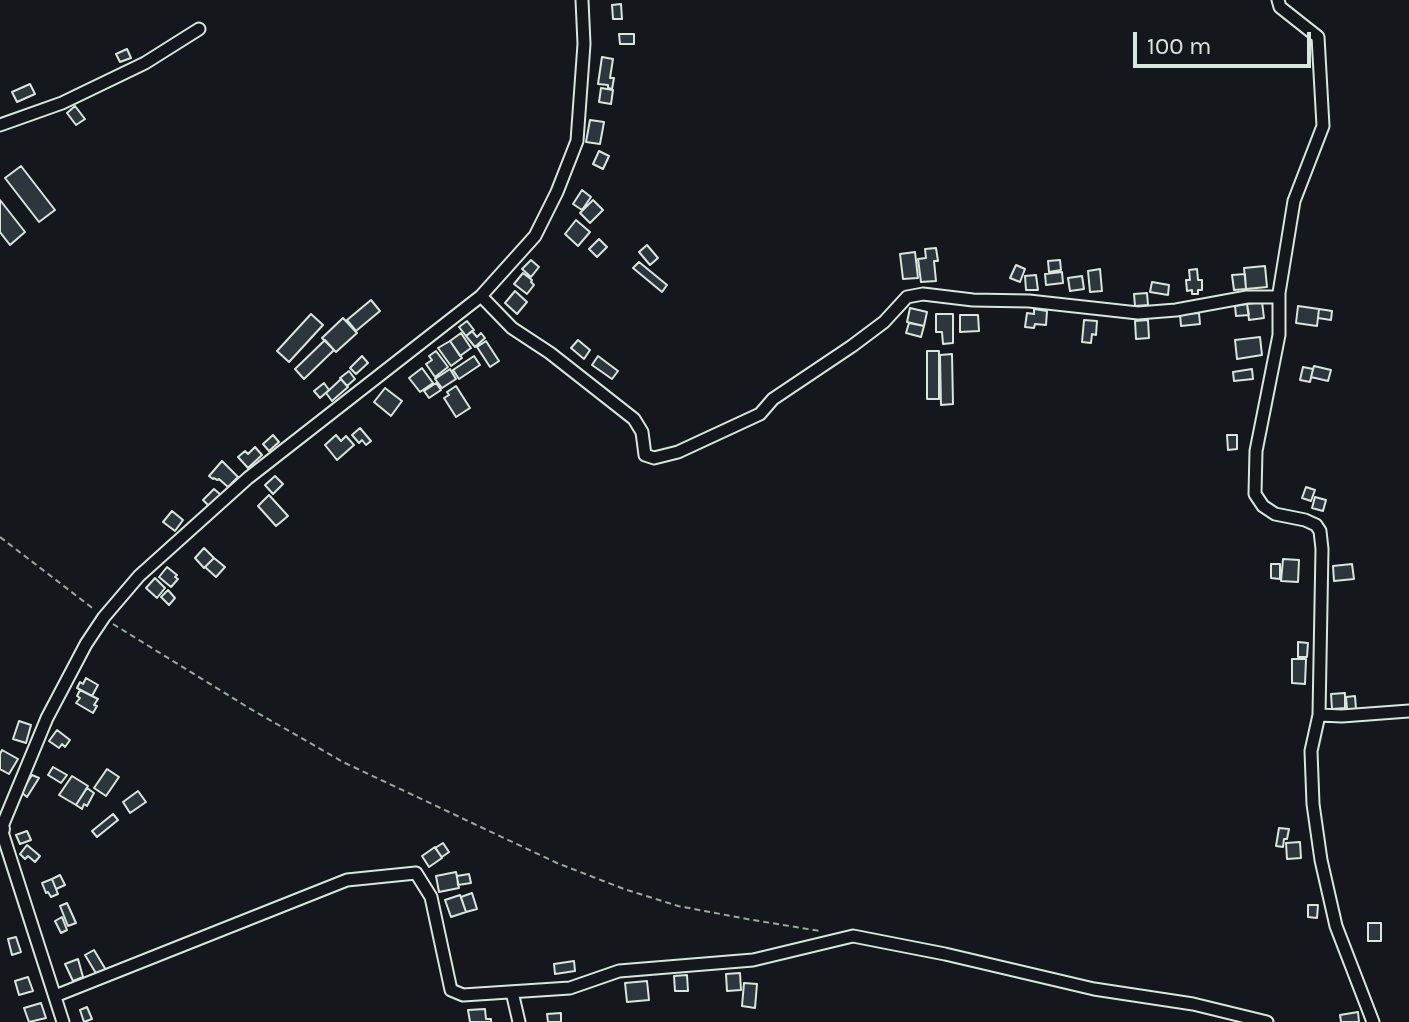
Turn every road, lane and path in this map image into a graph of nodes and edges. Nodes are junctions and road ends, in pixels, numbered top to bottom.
1 (582, 0) edge
2 (1278, 0) edge
3 (199, 29) dead end
4 (0, 125) edge
5 (481, 296) junction
6 (1279, 297) junction
7 (0, 537) edge
8 (104, 617) junction
9 (1409, 711) edge
10 (1319, 715) junction
11 (0, 829) edge
12 (823, 931) dead end
13 (512, 992) junction
14 (55, 996) junction
15 (63, 1022) edge
16 (519, 1022) edge
17 (1267, 1022) edge
18 (1373, 1022) edge

1 - 5 street
2 - 6 street
3 - 4 street
5 - 6 street
5 - 8 street
6 - 10 street
7 - 8 path
8 - 11 street
8 - 12 path
9 - 10 street
10 - 18 street
11 - 14 street
13 - 14 street
13 - 16 street
13 - 17 street
14 - 15 street

